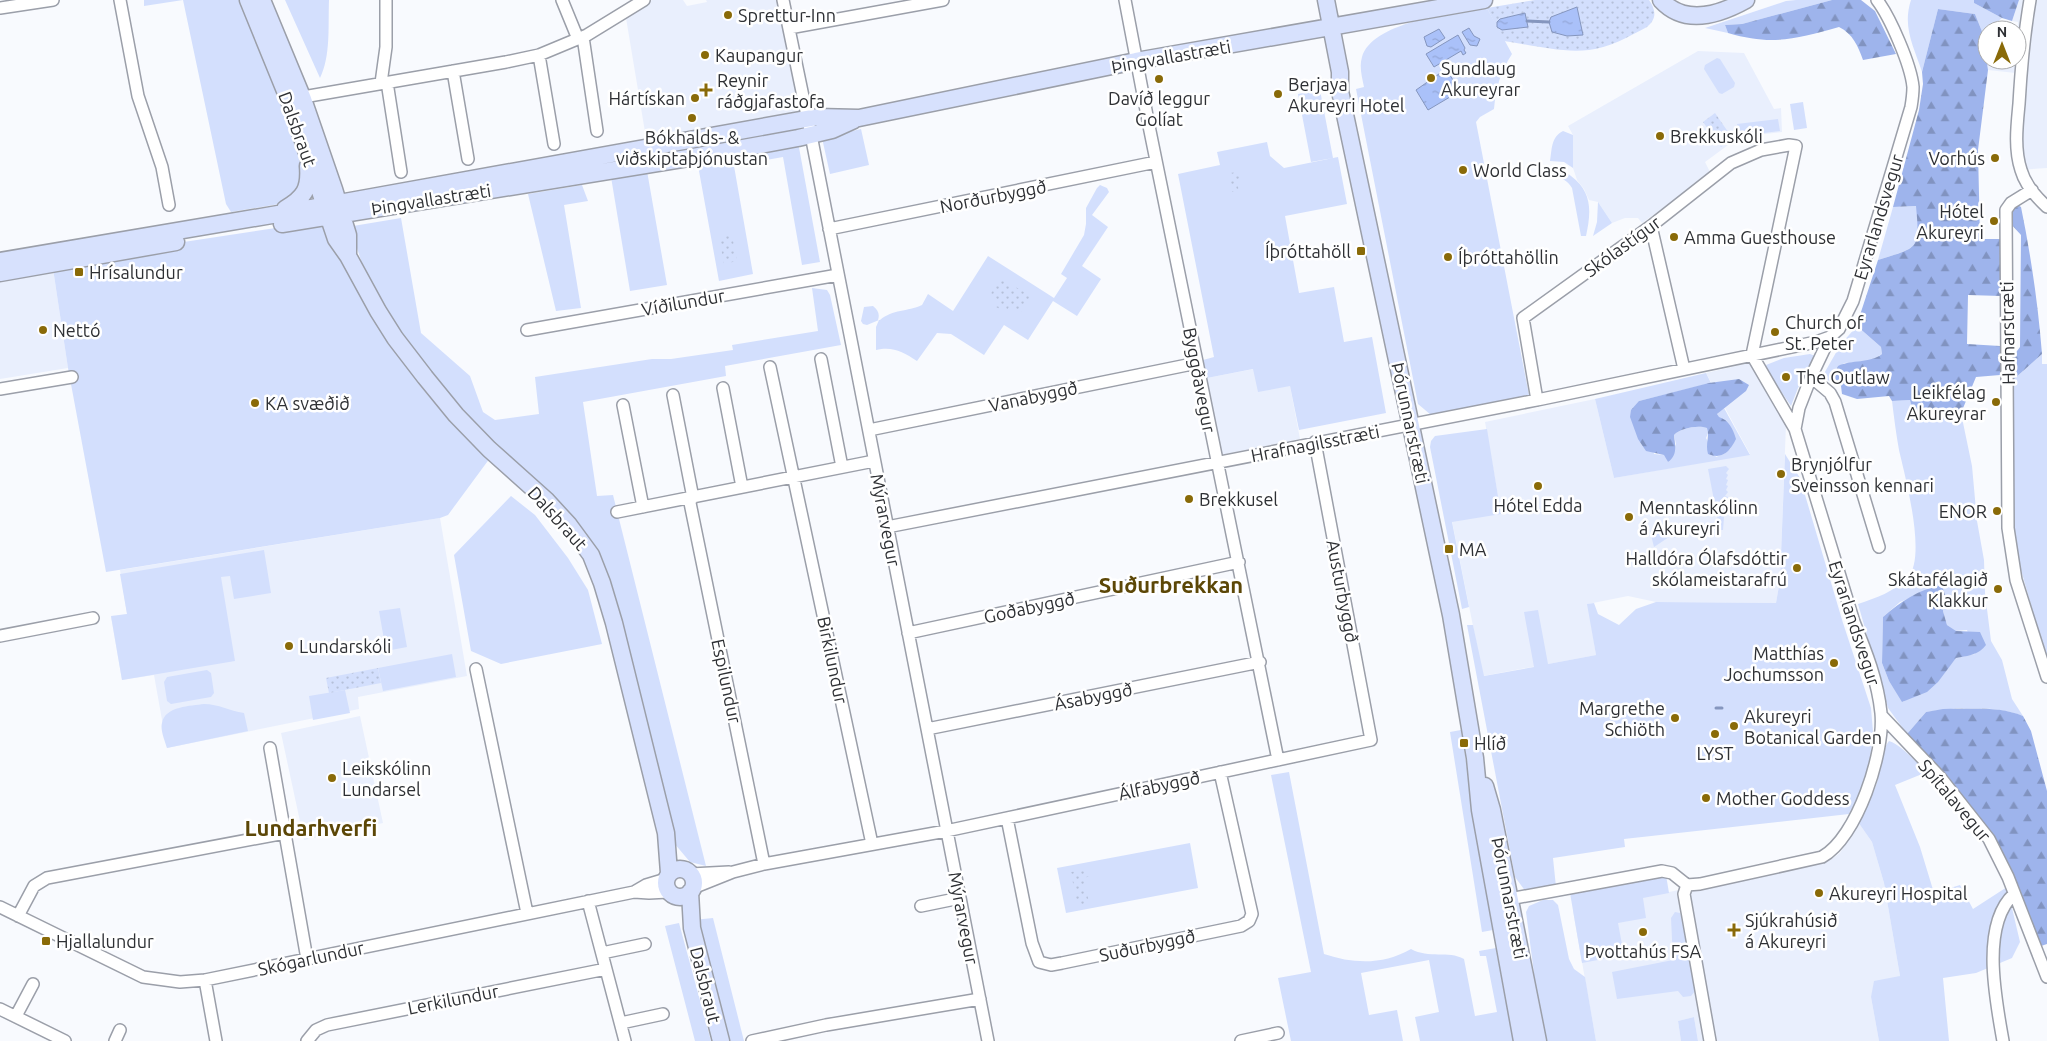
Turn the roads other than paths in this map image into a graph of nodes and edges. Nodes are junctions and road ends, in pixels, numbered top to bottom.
1 (53, 0) edge
2 (120, 0) edge
3 (248, 0) edge
4 (262, 0) edge
5 (386, 0) edge
6 (562, 0) edge
7 (644, 0) edge
8 (783, 0) edge
9 (943, 0) edge
10 (1125, 0) edge
11 (1317, 0) edge
12 (1326, 0) edge
13 (1484, 0) edge
14 (1661, 0) edge
15 (1746, 0) edge
16 (1877, 0) edge
17 (2030, 3) edge
18 (1424, 5) edge
19 (0, 8) edge
20 (789, 28) junction
21 (1326, 28) junction
22 (580, 38) junction
23 (539, 54) junction
24 (1136, 62) junction
25 (453, 71) junction
26 (384, 82) junction
27 (297, 101) junction
28 (858, 118) junction
29 (808, 119) junction
30 (598, 131) dead end
31 (811, 135) junction
32 (554, 144) dead end
33 (307, 149) junction
34 (468, 159) dead end
35 (1156, 162) junction
36 (401, 172) dead end
37 (2032, 190) junction
38 (169, 205) dead end
39 (2047, 208) edge
40 (333, 209) junction
41 (278, 214) junction
42 (1651, 226) junction
43 (829, 229) junction
44 (0, 261) edge
45 (0, 273) edge
46 (838, 275) junction
47 (527, 330) dead end
48 (1830, 337) junction
49 (1752, 355) junction
50 (822, 359) dead end
51 (1197, 362) junction
52 (770, 367) dead end
53 (1684, 369) junction
54 (72, 377) dead end
55 (1811, 377) junction
56 (723, 388) dead end
57 (0, 389) edge
58 (673, 395) dead end
59 (1537, 400) junction
60 (623, 405) dead end
61 (1412, 424) junction
62 (1795, 429) junction
63 (868, 430) junction
64 (1316, 442) junction
65 (874, 461) junction
66 (1216, 462) junction
67 (842, 467) junction
68 (795, 476) junction
69 (742, 487) junction
70 (691, 498) junction
71 (643, 507) junction
72 (617, 512) dead end
73 (887, 527) junction
74 (1879, 547) dead end
75 (1239, 562) junction
76 (93, 618) dead end
77 (908, 632) junction
78 (0, 636) edge
79 (1260, 662) junction
80 (476, 669) dead end
81 (2047, 677) edge
82 (1882, 716) junction
83 (926, 729) junction
84 (1371, 740) joint
85 (270, 748) dead end
86 (1278, 760) junction
87 (1220, 772) junction
88 (1007, 818) junction
89 (946, 831) junction
90 (285, 833) junction
91 (872, 844) junction
92 (764, 864) junction
93 (680, 883) junction
94 (1687, 885) junction
95 (2014, 894) junction
96 (960, 898) junction
97 (1503, 900) junction
98 (588, 902) junction
99 (921, 906) dead end
100 (0, 907) edge
101 (527, 913) junction
102 (18, 916) junction
103 (644, 944) dead end
104 (602, 953) junction
105 (307, 959) junction
106 (606, 969) junction
107 (2047, 977) edge
108 (205, 980) junction
109 (33, 984) dead end
110 (980, 999) junction
111 (0, 1009) edge
112 (663, 1014) dead end
113 (16, 1016) junction
114 (620, 1023) junction
115 (120, 1030) dead end
116 (1278, 1034) dead end
117 (65, 1041) edge
118 (115, 1041) edge
119 (216, 1041) edge
120 (307, 1041) edge
121 (625, 1041) edge
122 (721, 1041) edge
123 (752, 1041) edge
124 (988, 1041) edge
125 (1241, 1041) edge
126 (1522, 1041) edge
127 (1538, 1041) edge
128 (1710, 1041) edge
129 (2003, 1041) edge

1 - 19 street
2 - 38 street
3 - 27 street, Dalsbraut
4 - 27 street, Dalsbraut
5 - 26 street
6 - 22 street
7 - 22 street
8 - 20 street, Mýrarvegur
9 - 20 street
10 - 24 street, Byggðavegur
11 - 21 street, Þórunnarstræti
12 - 21 street, Þórunnarstræti
13 - 18 street, Þingvallastræti
14 - 15 street
16 - 48 street, Eyrarlandsvegur
17 - 37 street
18 - 21 street, Þingvallastræti
20 - 29 street, Mýrarvegur
21 - 24 street, Þingvallastræti
21 - 61 street, Þórunnarstræti
22 - 23 street
22 - 30 street
23 - 25 street
23 - 32 street
24 - 28 street, Þingvallastræti
24 - 35 street, Byggðavegur
25 - 26 street
25 - 34 street
26 - 27 street
26 - 36 street
27 - 33 street, Dalsbraut
27 - 40 street, Dalsbraut
28 - 29 street, Þingvallastræti
28 - 31 street, Þingvallastræti
29 - 31 street, Mýrarvegur
29 - 40 street, Þingvallastræti
31 - 40 street, Þingvallastræti
31 - 43 street, Mýrarvegur
33 - 40 street, Dalsbraut
33 - 41 street
35 - 43 street, Norðurbyggð
35 - 51 street, Byggðavegur
37 - 39 street
37 - 81 street, Hafnarstræti
40 - 41 street, Þingvallastræti
40 - 45 street, Þingvallastræti
40 - 93 street, Dalsbraut
41 - 44 street, Þingvallastræti
42 - 49 street, Skólastígur
42 - 53 street
42 - 59 street, Skólastígur
43 - 46 street, Mýrarvegur
46 - 47 street, Víðilundur
46 - 63 street, Mýrarvegur
48 - 49 street, Hrafnagilsstræti
48 - 55 street, Eyrarlandsvegur
49 - 53 street, Hrafnagilsstræti
49 - 62 street, Eyrarlandsvegur
50 - 67 street
51 - 63 street, Vanabyggð
51 - 66 street, Byggðavegur
52 - 68 street, Birkilundur
53 - 59 street, Hrafnagilsstræti
54 - 57 street
55 - 62 street, Eyrarlandsvegur
55 - 74 street
56 - 69 street
58 - 70 street, Espilundur
59 - 61 street, Hrafnagilsstræti
60 - 71 street
61 - 64 street, Hrafnagilsstræti
61 - 97 street, Þórunnarstræti
62 - 82 street, Eyrarlandsvegur
63 - 65 street, Mýrarvegur
64 - 66 street, Hrafnagilsstræti
64 - 84 street, Austurbyggð
65 - 67 street
65 - 73 street, Mýrarvegur
66 - 73 street, Hrafnagilsstræti
66 - 75 street, Byggðavegur
67 - 68 street
68 - 69 street
68 - 91 street, Birkilundur
69 - 70 street
70 - 71 street
70 - 92 street, Espilundur
71 - 72 street
73 - 77 street, Mýrarvegur
75 - 77 street, Goðabyggð
75 - 79 street, Byggðavegur
76 - 78 street
77 - 83 street, Mýrarvegur
79 - 83 street, Ásabyggð
79 - 86 street, Byggðavegur
80 - 101 street
82 - 94 street, Eyrarlandsvegur
82 - 95 street, Spítalavegur
83 - 89 street, Mýrarvegur
84 - 86 street, Álfabyggð
85 - 90 street
86 - 87 street, Álfabyggð
87 - 88 street, Álfabyggð
87 - 88 street, Suðurbyggð
88 - 89 street, Álfabyggð
89 - 91 street, Skógarlundur
89 - 96 street, Mýrarvegur
90 - 102 street
90 - 105 street
91 - 92 street, Skógarlundur
92 - 93 street, Skógarlundur
93 - 98 street, Skógarlundur
93 - 122 street, Dalsbraut
94 - 97 street
94 - 128 street
95 - 107 street, Spítalavegur
95 - 129 street
96 - 99 street
96 - 110 street, Mýrarvegur
97 - 126 street, Þórunnarstræti
97 - 127 street, Þórunnarstræti
98 - 101 street, Skógarlundur
98 - 104 street
100 - 102 street, Skógarlundur
101 - 105 street, Skógarlundur
102 - 108 street, Skógarlundur
103 - 104 street
104 - 106 street
105 - 108 street, Skógarlundur
106 - 114 street
106 - 120 street, Lerkilundur
108 - 119 street
109 - 113 street
110 - 123 street
110 - 124 street, Mýrarvegur
111 - 113 street
112 - 114 street
113 - 117 street
114 - 121 street
115 - 118 street
116 - 125 street

